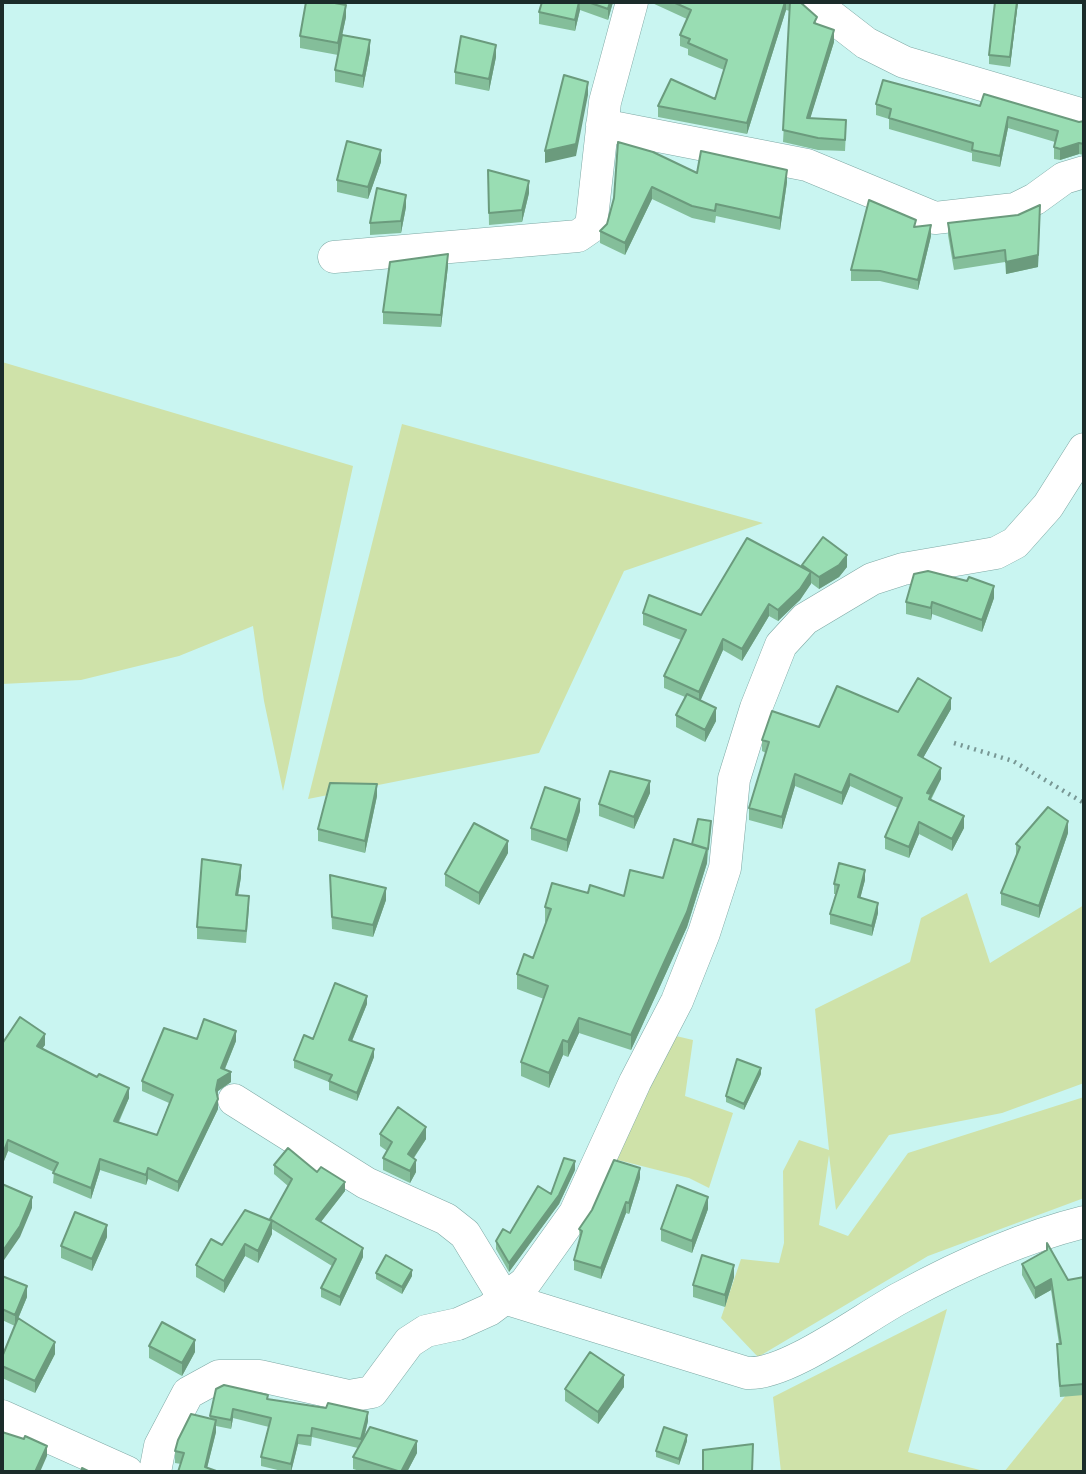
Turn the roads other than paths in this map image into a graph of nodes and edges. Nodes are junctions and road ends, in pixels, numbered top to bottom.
1 (632, 2) edge
2 (813, 2) edge
3 (1084, 115) edge
4 (601, 125) junction
5 (1084, 172) edge
6 (334, 257) dead end
7 (1084, 449) edge
8 (234, 1100) dead end
9 (1084, 1222) edge
10 (504, 1298) junction
11 (2, 1416) edge
12 (127, 1472) edge
13 (155, 1472) edge

1 - 4 street
2 - 3 street
4 - 5 street
4 - 6 street
7 - 10 street
8 - 10 street
9 - 10 street
10 - 13 street
11 - 12 street

